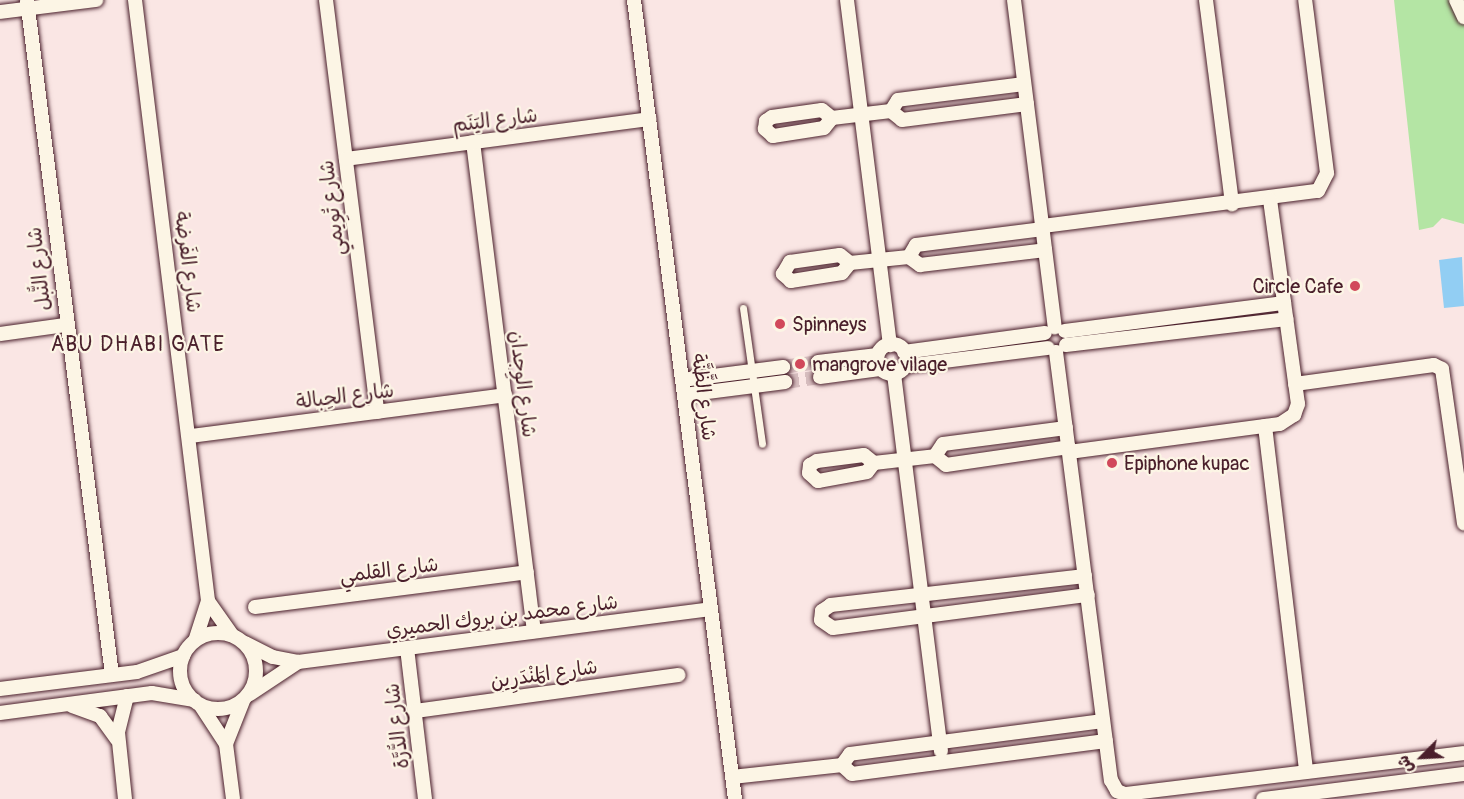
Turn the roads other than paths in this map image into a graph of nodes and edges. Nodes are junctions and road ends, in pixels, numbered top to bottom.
1 (96, 0) edge
2 (135, 0) edge
3 (326, 0) edge
4 (634, 0) edge
5 (847, 0) edge
6 (1014, 0) edge
7 (1206, 0) edge
8 (1305, 0) edge
9 (1456, 0) edge
10 (27, 4) edge
11 (0, 12) edge
12 (1464, 17) edge
13 (1024, 84) junction
14 (1027, 104) junction
15 (891, 111) junction
16 (861, 115) junction
17 (832, 118) dead end
18 (649, 119) junction
19 (473, 142) junction
20 (346, 159) junction
21 (1270, 200) junction
22 (1232, 204) junction
23 (1043, 227) junction
24 (1046, 250) junction
25 (909, 257) junction
26 (880, 260) junction
27 (850, 263) dead end
28 (1284, 303) junction
29 (1258, 306) junction
30 (743, 308) dead end
31 (1286, 319) junction
32 (1259, 322) junction
33 (66, 326) junction
34 (0, 334) edge
35 (1056, 340) junction
36 (890, 345) junction
37 (904, 352) junction
38 (878, 355) junction
39 (818, 362) tunnel mouth
40 (783, 367) tunnel mouth
41 (893, 370) junction
42 (752, 371) junction
43 (820, 377) tunnel mouth
44 (682, 380) junction
45 (785, 382) tunnel mouth
46 (1295, 384) junction
47 (754, 386) junction
48 (684, 394) junction
49 (505, 395) junction
50 (377, 412) junction
51 (1265, 426) junction
52 (1066, 428) junction
53 (191, 436) junction
54 (762, 444) dead end
55 (1069, 449) junction
56 (935, 456) junction
57 (904, 459) junction
58 (874, 463) dead end
59 (1464, 523) edge
60 (527, 572) junction
61 (1085, 576) junction
62 (921, 595) junction
63 (1088, 596) junction
64 (208, 601) junction
65 (255, 607) dead end
66 (711, 609) junction
67 (924, 616) junction
68 (534, 631) junction
69 (232, 635) junction
70 (196, 639) junction
71 (245, 643) junction
72 (407, 648) junction
73 (183, 656) junction
74 (298, 662) junction
75 (112, 675) junction
76 (679, 675) dead end
77 (0, 689) edge
78 (127, 696) junction
79 (245, 698) junction
80 (197, 702) junction
81 (62, 704) junction
82 (415, 711) junction
83 (0, 713) edge
84 (1103, 721) junction
85 (118, 741) junction
86 (1106, 741) junction
87 (940, 742) junction
88 (226, 744) junction
89 (1464, 753) edge
90 (942, 762) junction
91 (842, 765) junction
92 (1306, 772) junction
93 (1464, 774) edge
94 (732, 777) junction
95 (125, 799) edge
96 (233, 799) edge
97 (425, 799) edge
98 (735, 799) edge
99 (1263, 799) edge

1 - 10 street
2 - 53 street, شارع الفَرضة
3 - 20 street, شارع تُوِيمي
4 - 18 street, شارع الظَّنَّة
5 - 16 street
6 - 13 street
7 - 22 street
8 - 21 street
9 - 12 street
10 - 11 street
10 - 33 street, شارع النُّبل
13 - 14 street
13 - 15 street
14 - 15 street
14 - 23 street
15 - 16 street
16 - 17 street
16 - 26 street
18 - 19 street, شارع اليَنَم
18 - 44 street, شارع الظَّنَّة
19 - 20 street, شارع اليَنَم
19 - 49 street, شارع الوِجدان
20 - 50 street, شارع تُوِيمي
21 - 22 street
21 - 28 street
22 - 23 street
23 - 24 street
23 - 25 street
24 - 25 street
24 - 35 street
25 - 26 street
26 - 27 street
26 - 36 street
28 - 29 street
28 - 31 street
29 - 32 street
29 - 35 street
30 - 42 lane
31 - 32 street
31 - 46 street
32 - 35 street
33 - 34 street
33 - 75 street, شارع النُّبل
35 - 37 street
35 - 41 street
35 - 52 street
36 - 37 street
36 - 38 street
37 - 41 street
38 - 39 street
38 - 41 street
40 - 42 street
41 - 43 street
41 - 57 street
42 - 44 street
42 - 47 lane
44 - 48 street, شارع الظَّنَّة
45 - 47 street
46 - 51 street
46 - 59 street
47 - 48 street
47 - 54 lane
48 - 66 street, شارع الظَّنَّة
49 - 50 street, شارع الحِبالة
49 - 60 street, شارع الوِجدان
50 - 53 street, شارع الحِبالة
51 - 55 street
51 - 92 street
52 - 55 street
52 - 56 street
53 - 64 street, شارع الفَرضة
55 - 56 street
55 - 61 street
56 - 57 street
57 - 58 street
57 - 62 street
60 - 65 street, شارع القلمي
60 - 68 street, شارع الوِجدان
61 - 62 street
61 - 63 street
62 - 67 street
62 - 67 street
63 - 67 street
63 - 84 street
64 - 69 street, شارع الفَرضة
64 - 70 street, شارع الفَرضة
66 - 68 street, شارع محمد بن بروك الحميري
66 - 94 street, شارع الظَّنَّة
67 - 87 street
68 - 72 street, شارع محمد بن بروك الحميري
69 - 70 street
69 - 71 street
70 - 73 street
71 - 74 street, شارع محمد بن بروك الحميري
71 - 79 street
72 - 74 street, شارع محمد بن بروك الحميري
72 - 82 street, شارع الدُّرَّة
73 - 75 street
73 - 80 street
74 - 79 street, شارع محمد بن بروك الحميري
75 - 77 street
76 - 82 street, شارع المَنْدَرِين
78 - 80 street
78 - 81 street
78 - 85 street
79 - 80 street
79 - 88 street
80 - 88 street
81 - 83 street
81 - 85 street
82 - 97 street, شارع الدُّرَّة
84 - 86 street
84 - 87 street
85 - 95 street
86 - 90 street
86 - 92 street
87 - 90 street
87 - 91 street
88 - 96 street
89 - 92 street
90 - 91 street
91 - 94 street
93 - 99 street
94 - 98 street, شارع الظَّنَّة

